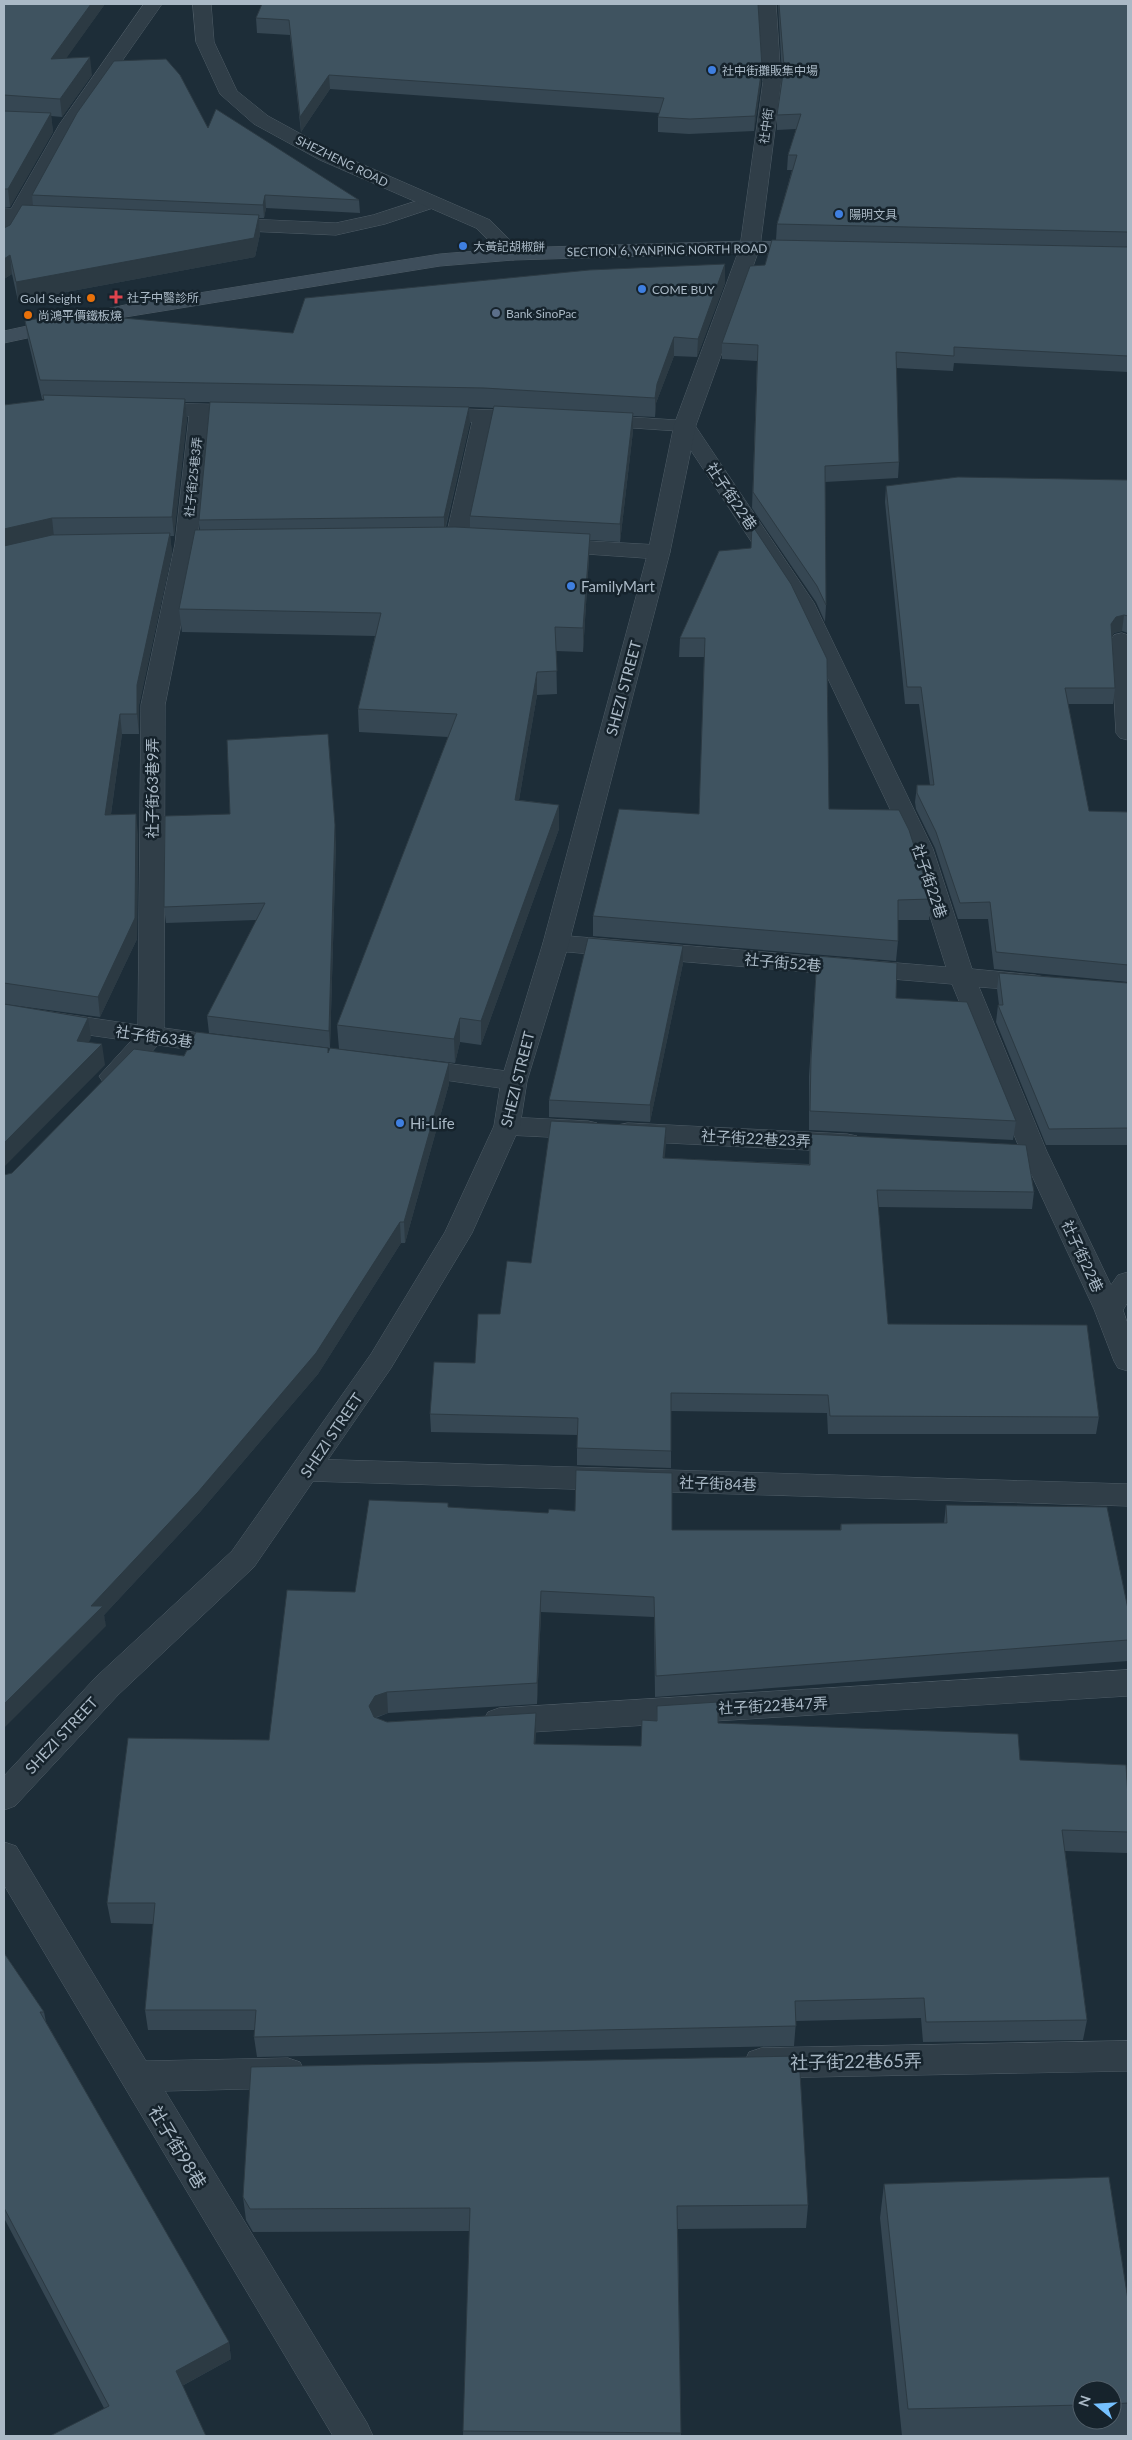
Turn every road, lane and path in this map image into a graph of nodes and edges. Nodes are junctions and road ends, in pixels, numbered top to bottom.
1 (153, 4) edge
2 (202, 4) edge
3 (767, 4) edge
4 (432, 202) junction
5 (10, 216) edge
6 (74, 218) edge
7 (200, 224) edge
8 (4, 239) edge
9 (750, 247) junction
10 (830, 249) edge
11 (513, 254) junction
12 (4, 337) edge
13 (131, 408) edge
14 (200, 410) junction
15 (268, 411) edge
16 (415, 414) edge
17 (484, 415) junction
18 (551, 418) edge
19 (580, 420) edge
20 (685, 425) junction
21 (456, 542) edge
22 (186, 544) joint
23 (534, 545) edge
24 (659, 552) junction
25 (1122, 640) edge
26 (1128, 733) edge
27 (556, 943) junction
28 (962, 977) junction
29 (1060, 985) edge
30 (4, 1014) edge
31 (151, 1036) junction
32 (249, 1048) edge
33 (386, 1065) edge
34 (514, 1081) junction
35 (95, 1093) edge
36 (507, 1126) junction
37 (875, 1144) edge
38 (1005, 1150) edge
39 (1034, 1152) junction
40 (1128, 1282) edge
41 (1108, 1309) junction
42 (1128, 1361) edge
43 (307, 1470) junction
44 (1128, 1495) edge
45 (1128, 1684) edge
46 (467, 1723) edge
47 (4, 1797) edge
48 (4, 1856) edge
49 (1128, 2056) edge
50 (731, 2064) edge
51 (314, 2073) edge
52 (135, 2076) junction
53 (354, 2436) edge

1 - 5 street
2 - 4 street, SHEZHENG ROAD
3 - 9 street, 社中街
4 - 7 street
4 - 11 street, SHEZHENG ROAD
5 - 6 street
5 - 8 street
9 - 10 street, SECTION 6, YANPING NORTH ROAD
9 - 11 street, SECTION 6, YANPING NORTH ROAD
9 - 20 street, SHEZI STREET
11 - 12 street, SECTION 6, YANPING NORTH ROAD
13 - 14 street
14 - 15 street
14 - 22 street, 社子街25巷3弄
16 - 17 street
17 - 18 street
17 - 21 street
19 - 20 street
20 - 24 street, SHEZI STREET
20 - 28 street, 社子街22巷
22 - 31 street, 社子街63巷9弄
23 - 24 street
24 - 27 street, SHEZI STREET
25 - 26 street
27 - 28 street, 社子街52巷
27 - 34 street, SHEZI STREET
28 - 29 street, 社子街52巷
28 - 39 street, 社子街22巷
30 - 31 street, 社子街63巷
31 - 32 street, 社子街63巷
31 - 35 street
33 - 34 street
34 - 36 street, SHEZI STREET
36 - 37 street, 社子街22巷23弄
36 - 43 street, SHEZI STREET
38 - 39 street
39 - 41 street, 社子街22巷
40 - 41 street
41 - 42 street, 社子街22巷
43 - 44 street, 社子街84巷
43 - 47 street, SHEZI STREET
45 - 46 street, 社子街22巷47弄
48 - 52 street, 社子街98巷
49 - 50 street, 社子街22巷65弄
51 - 52 street
52 - 53 street, 社子街98巷

